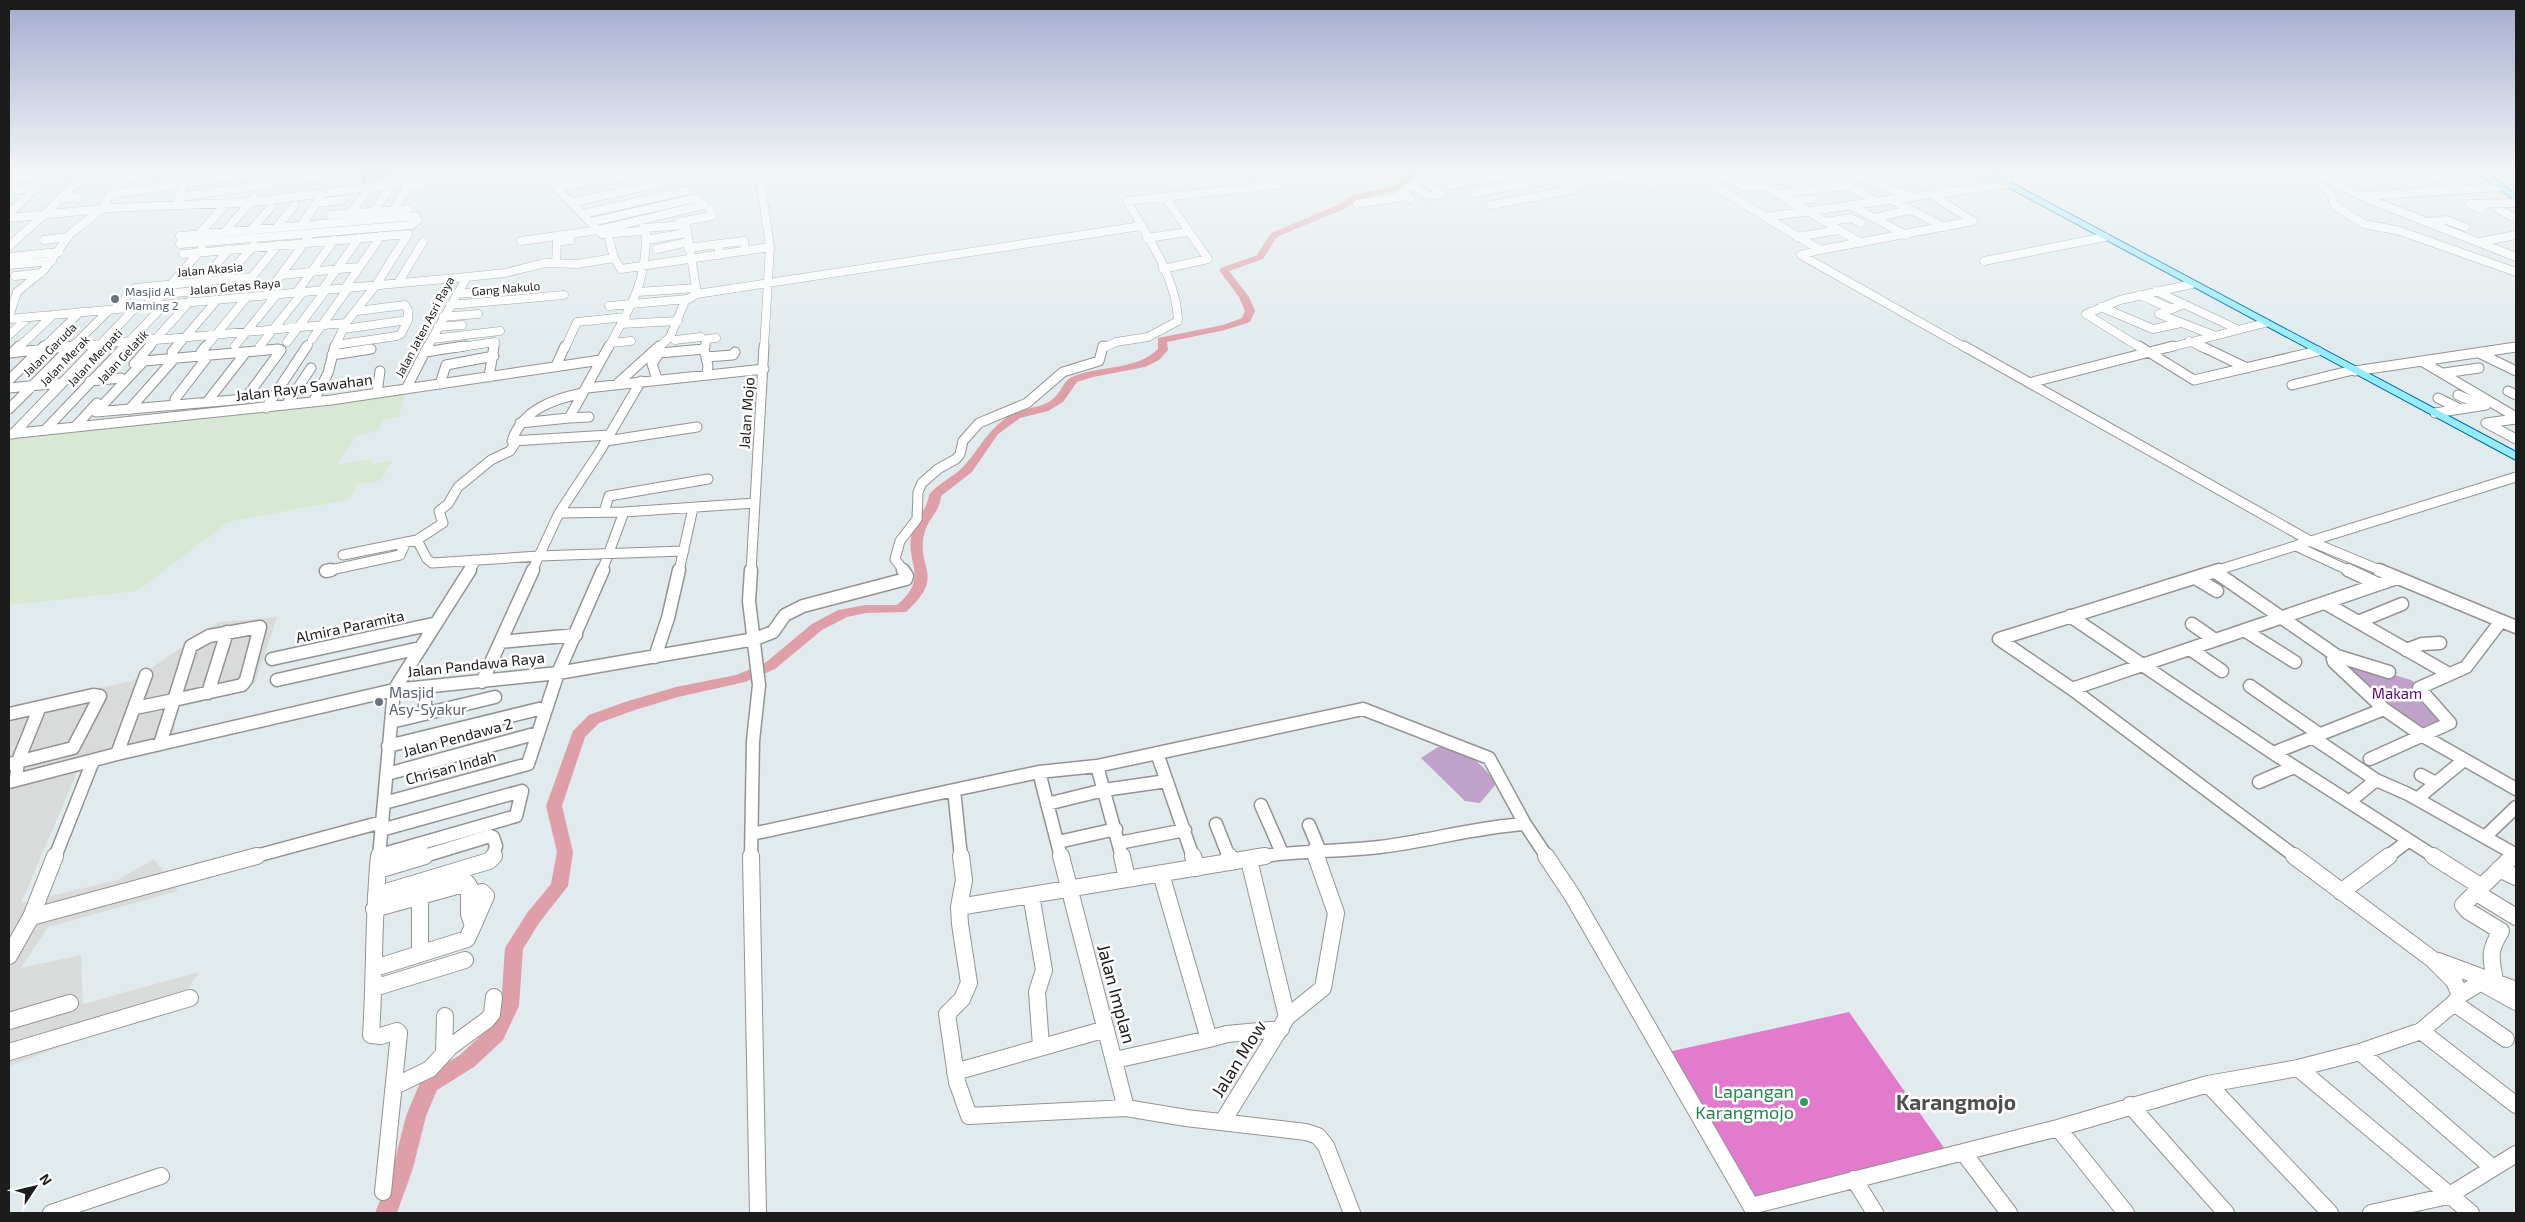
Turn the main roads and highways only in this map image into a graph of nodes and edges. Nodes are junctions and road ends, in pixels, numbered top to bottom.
1 (2090, 229) edge
2 (2516, 457) edge

1 - 2 main road

